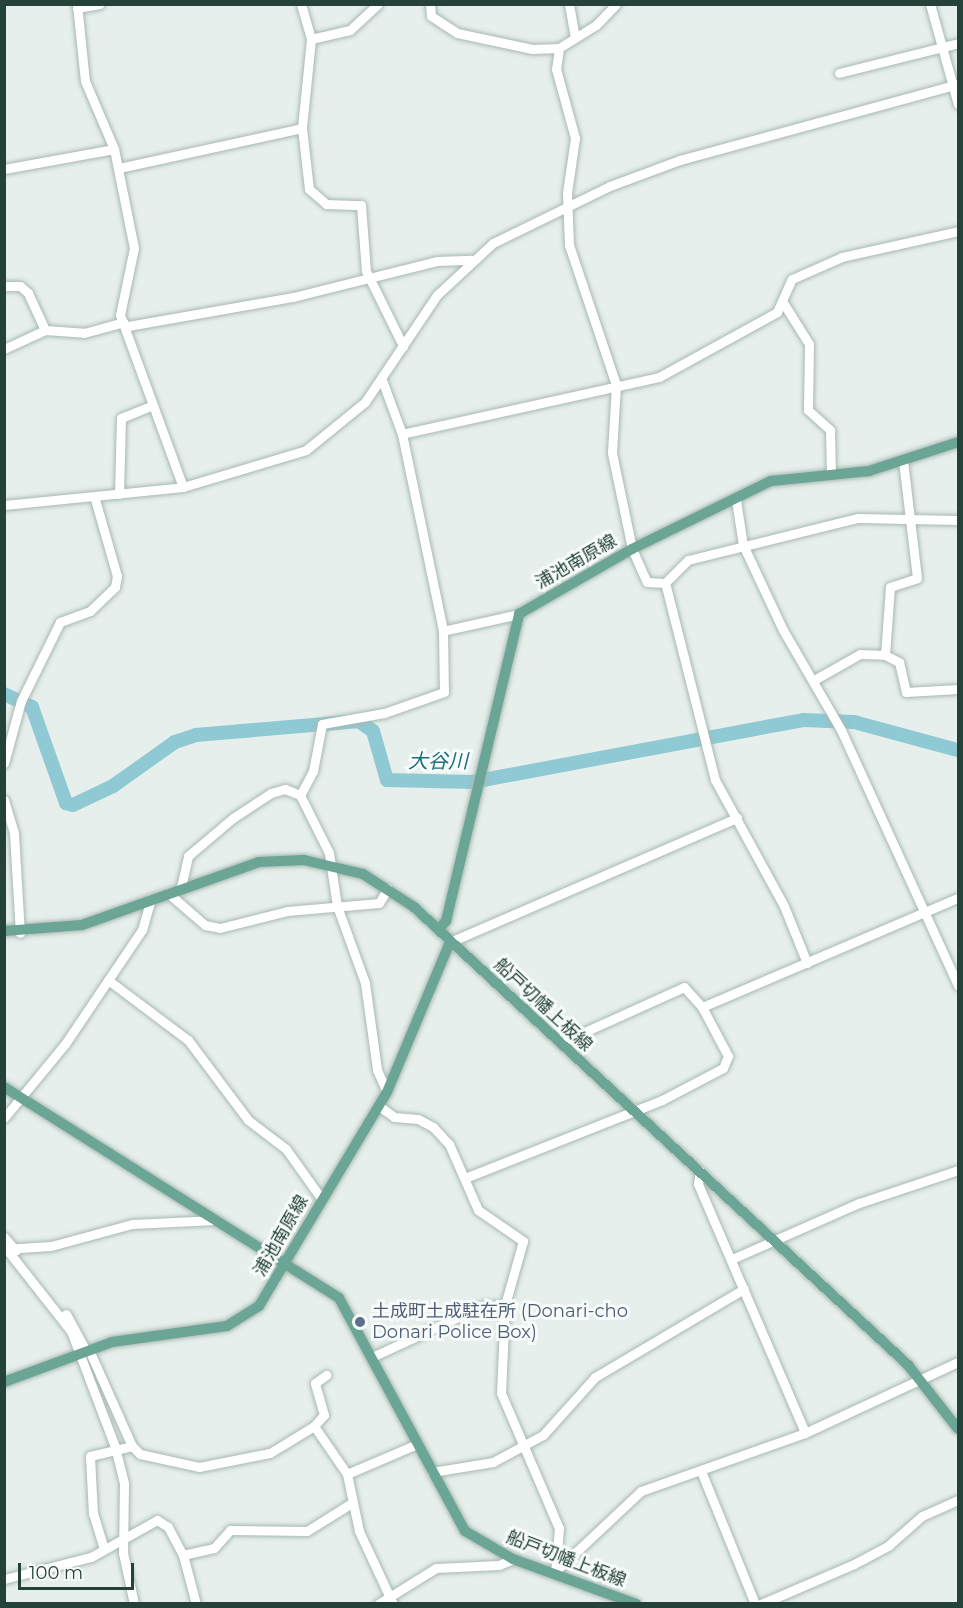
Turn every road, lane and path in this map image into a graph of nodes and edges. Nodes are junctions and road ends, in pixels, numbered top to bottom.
1 (100, 4) edge
2 (301, 4) edge
3 (378, 4) edge
4 (430, 4) edge
5 (569, 4) edge
6 (616, 4) edge
7 (930, 4) edge
8 (77, 6) edge
9 (575, 37) junction
10 (311, 39) junction
11 (958, 43) edge
12 (559, 48) junction
13 (939, 48) junction
14 (839, 73) dead end
15 (956, 84) edge
16 (958, 104) edge
17 (302, 128) junction
18 (114, 149) junction
19 (119, 168) junction
20 (4, 169) edge
21 (567, 206) junction
22 (958, 231) edge
23 (471, 260) junction
24 (369, 278) junction
25 (4, 286) edge
26 (784, 304) junction
27 (126, 324) junction
28 (45, 330) junction
29 (403, 346) junction
30 (4, 349) edge
31 (382, 380) junction
32 (616, 385) junction
33 (150, 406) junction
34 (402, 434) junction
35 (958, 442) edge
36 (903, 461) junction
37 (831, 473) junction
38 (183, 487) junction
39 (119, 494) junction
40 (94, 496) junction
41 (736, 500) junction
42 (4, 505) edge
43 (958, 520) edge
44 (908, 522) junction
45 (743, 545) junction
46 (632, 549) junction
47 (665, 583) junction
48 (519, 614) junction
49 (443, 631) junction
50 (885, 655) junction
51 (814, 680) junction
52 (958, 689) edge
53 (4, 763) edge
54 (300, 795) junction
55 (4, 800) edge
56 (737, 818) junction
57 (331, 864) junction
58 (180, 887) junction
59 (388, 888) junction
60 (168, 893) junction
61 (958, 898) edge
62 (151, 899) junction
63 (337, 906) junction
64 (926, 911) junction
65 (439, 929) junction
66 (4, 931) edge
67 (20, 933) junction
68 (450, 942) junction
69 (807, 963) junction
70 (108, 980) junction
71 (958, 986) edge
72 (702, 1007) junction
73 (560, 1043) junction
74 (4, 1087) edge
75 (387, 1092) junction
76 (21, 1098) junction
77 (379, 1106) junction
78 (635, 1111) junction
79 (4, 1118) edge
80 (958, 1170) edge
81 (700, 1172) junction
82 (465, 1178) junction
83 (321, 1198) junction
84 (216, 1220) junction
85 (4, 1237) edge
86 (775, 1241) junction
87 (8, 1248) edge
88 (732, 1259) junction
89 (282, 1264) junction
90 (744, 1289) junction
91 (505, 1305) junction
92 (85, 1352) junction
93 (372, 1358) junction
94 (958, 1362) edge
95 (326, 1375) dead end
96 (921, 1379) junction
97 (4, 1382) edge
98 (314, 1426) junction
99 (958, 1429) edge
100 (804, 1433) junction
101 (417, 1444) junction
102 (524, 1445) junction
103 (117, 1446) junction
104 (132, 1446) junction
105 (701, 1471) junction
106 (432, 1472) junction
107 (347, 1474) junction
108 (958, 1500) edge
109 (350, 1504) junction
110 (124, 1536) junction
111 (104, 1549) junction
112 (183, 1555) junction
113 (513, 1559) junction
114 (557, 1571) junction
115 (4, 1579) edge
116 (392, 1600) edge
117 (134, 1604) edge
118 (196, 1604) edge
119 (378, 1604) edge
120 (636, 1604) edge
121 (755, 1604) edge
122 (761, 1604) edge

1 - 8 street
2 - 10 street
3 - 10 street
4 - 12 street
5 - 9 street
6 - 9 street
7 - 13 street
8 - 18 street
9 - 12 street
10 - 17 street
11 - 13 street
12 - 21 street
13 - 14 street
13 - 15 street
15 - 16 street
15 - 21 street
17 - 19 street
17 - 24 street
18 - 19 street
18 - 20 street
19 - 27 street
21 - 23 street
21 - 32 street
22 - 26 street
23 - 24 street
23 - 29 street
24 - 27 street
24 - 29 street
25 - 28 street
26 - 32 street
26 - 37 street
27 - 28 street
27 - 33 street
28 - 30 street
29 - 31 street
31 - 34 street
31 - 38 street
32 - 34 street
32 - 46 street
33 - 38 street
33 - 39 street
34 - 49 street
35 - 36 main road, 浦池南原線
36 - 37 main road, 浦池南原線
36 - 44 street
37 - 41 main road, 浦池南原線
38 - 39 street
39 - 40 street
40 - 42 street
40 - 53 street
41 - 45 street
41 - 46 main road, 浦池南原線
43 - 44 street
44 - 45 street
44 - 50 street
45 - 47 street
45 - 51 street
46 - 47 street
46 - 48 main road, 浦池南原線
47 - 56 street
48 - 49 street
48 - 65 main road
49 - 54 street
50 - 51 street
50 - 52 street
51 - 64 street
54 - 57 street
54 - 58 street
55 - 67 street
56 - 68 street
56 - 69 street
57 - 58 main road, 船戸切幡上板線
57 - 59 main road, 船戸切幡上板線
57 - 63 street
58 - 60 main road, 船戸切幡上板線
59 - 63 street
59 - 65 main road, 船戸切幡上板線
60 - 62 main road, 船戸切幡上板線
60 - 63 street
61 - 64 street
62 - 67 main road, 船戸切幡上板線
62 - 70 street
63 - 75 street
64 - 69 street
64 - 71 street
65 - 68 main road, 船戸切幡上板線
66 - 67 main road, 船戸切幡上板線
68 - 73 main road, 船戸切幡上板線
68 - 75 main road, 浦池南原線
69 - 72 street
70 - 76 street
70 - 83 street
72 - 73 street
72 - 78 street
73 - 78 main road, 船戸切幡上板線
74 - 76 main road, 船戸切幡上板線
75 - 77 main road, 浦池南原線
76 - 79 street
76 - 84 main road, 船戸切幡上板線
77 - 82 street
77 - 83 main road, 浦池南原線
78 - 81 main road, 船戸切幡上板線
78 - 82 street
80 - 86 street
81 - 86 main road, 船戸切幡上板線
81 - 88 street
82 - 91 street
83 - 89 main road, 浦池南原線
84 - 87 street
84 - 89 main road, 船戸切幡上板線
85 - 87 street
86 - 88 street
86 - 96 main road, 船戸切幡上板線
87 - 92 street
88 - 90 street
89 - 92 main road, 浦池南原線
89 - 93 main road, 船戸切幡上板線
90 - 100 street
90 - 102 street
91 - 93 street
91 - 102 street
92 - 97 main road, 浦池南原線
92 - 103 street
92 - 104 street
93 - 101 main road, 船戸切幡上板線
94 - 96 street
95 - 98 street
96 - 99 main road, 船戸切幡上板線
96 - 100 street
98 - 104 street
98 - 107 street
100 - 105 street
101 - 106 main road, 船戸切幡上板線
101 - 107 street
102 - 106 street
102 - 114 street
103 - 104 street
103 - 110 street
103 - 111 street
105 - 114 street
105 - 121 street
106 - 113 main road, 船戸切幡上板線
107 - 109 street
108 - 122 street
109 - 112 street
109 - 116 street
110 - 111 street
110 - 112 street
110 - 117 street
111 - 115 street
112 - 118 street
113 - 114 main road, 船戸切幡上板線
113 - 116 street
114 - 120 main road, 船戸切幡上板線
116 - 119 street

